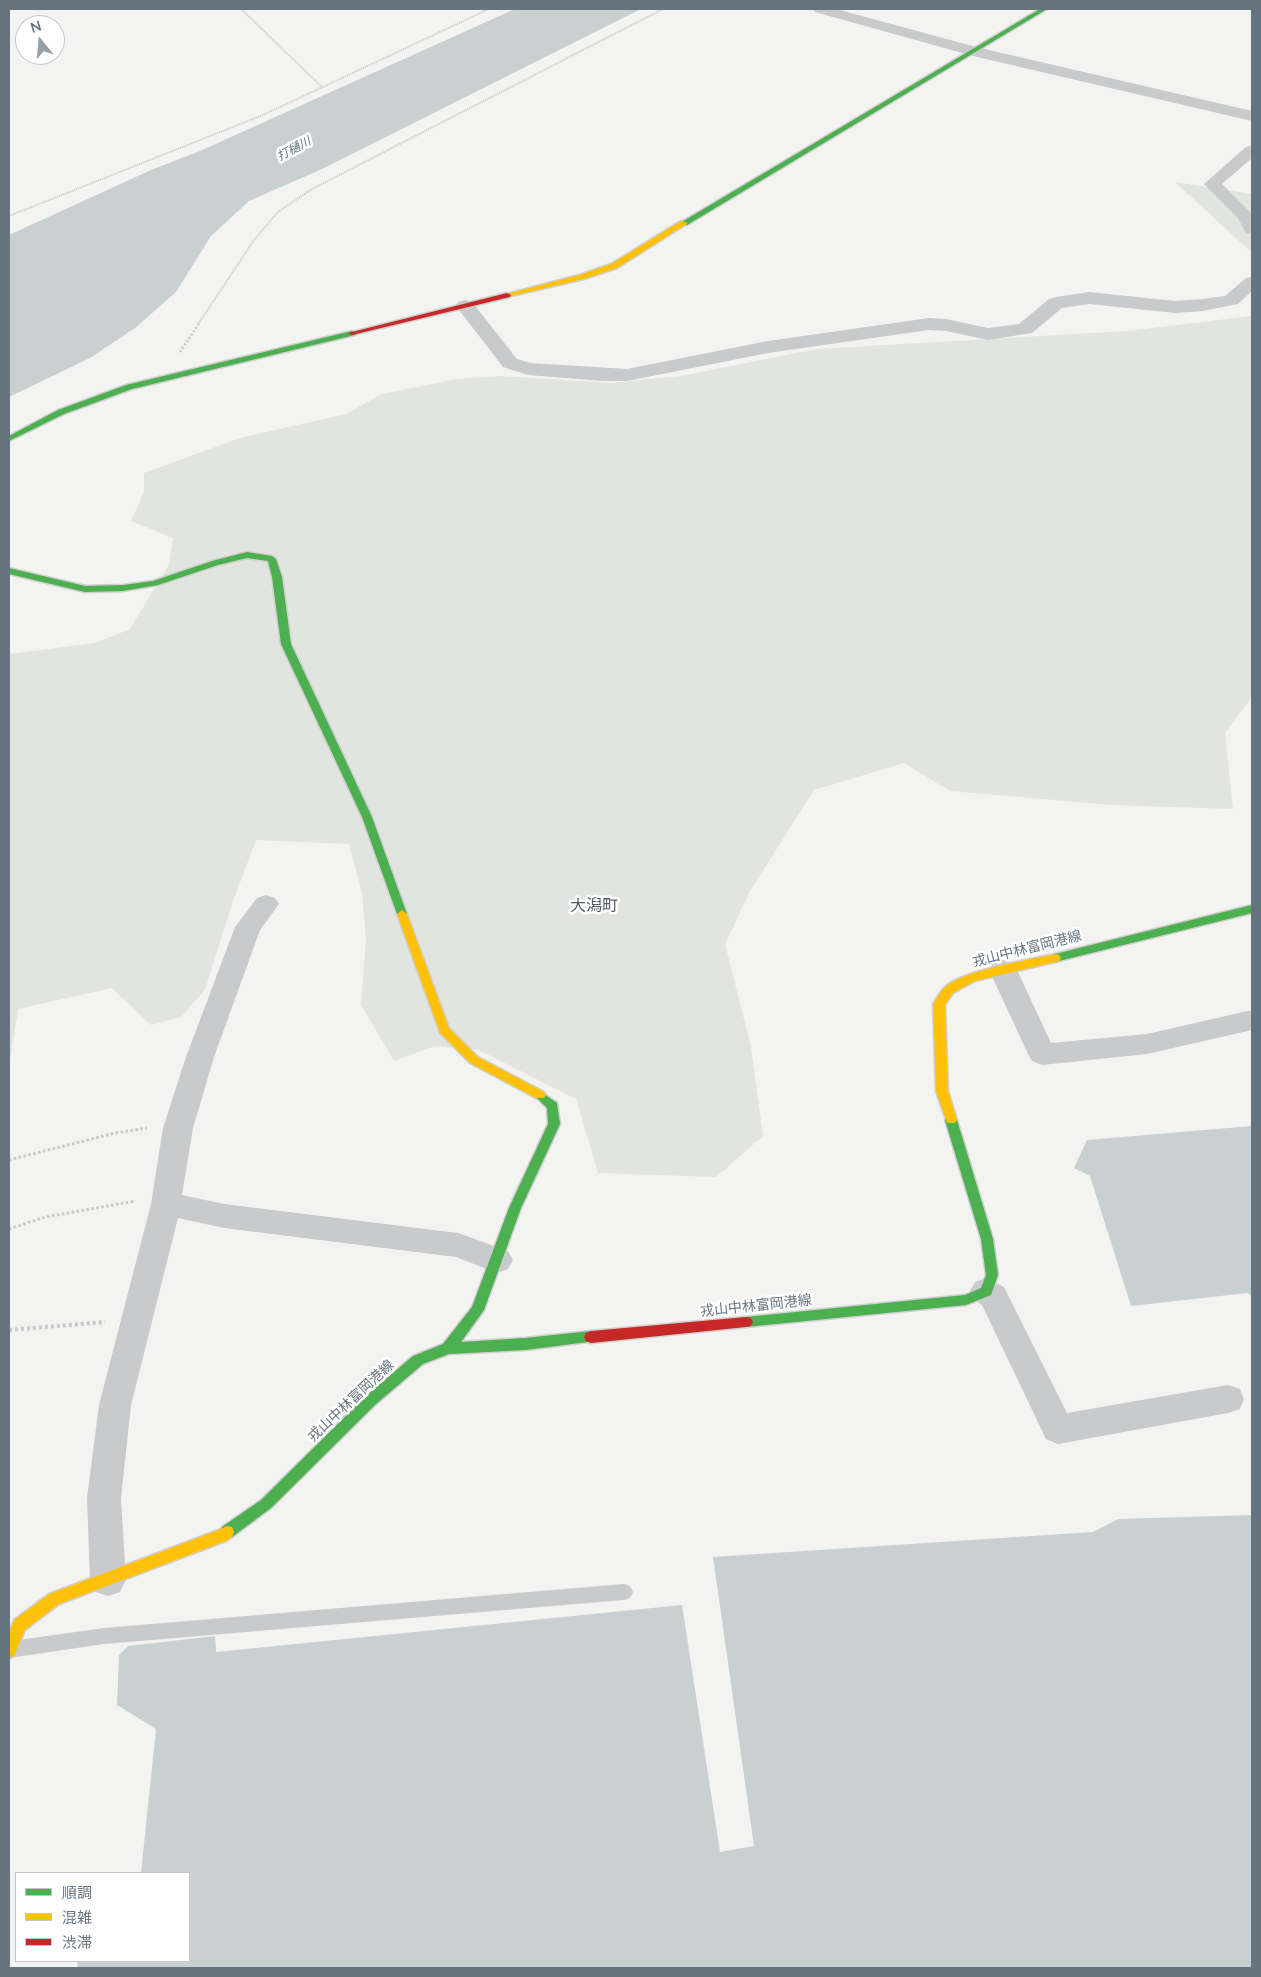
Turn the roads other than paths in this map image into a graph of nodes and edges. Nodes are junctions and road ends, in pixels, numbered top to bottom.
1 (820, 9) edge
2 (1044, 9) edge
3 (973, 51) junction
4 (1252, 116) edge
5 (1252, 150) edge
6 (1252, 229) edge
7 (1252, 282) edge
8 (465, 306) junction
9 (9, 439) edge
10 (9, 571) edge
11 (266, 904) dead end
12 (1252, 909) edge
13 (1003, 970) junction
14 (1252, 1020) edge
15 (166, 1204) junction
16 (497, 1260) junction
17 (986, 1291) junction
18 (448, 1348) junction
19 (1228, 1399) dead end
20 (108, 1580) junction
21 (624, 1592) dead end
22 (10, 1651) edge

1 - 3 street
2 - 3 street
3 - 4 street
3 - 8 street
5 - 6 street
7 - 8 street
8 - 9 street
10 - 16 street
11 - 15 street
12 - 13 street, 戎山中林富岡港線
13 - 14 street
13 - 17 street, 戎山中林富岡港線
15 - 16 street
15 - 20 street
16 - 18 street
17 - 18 street, 戎山中林富岡港線
17 - 19 street
18 - 20 street, 戎山中林富岡港線
20 - 22 street, 戎山中林富岡港線
21 - 22 lane

